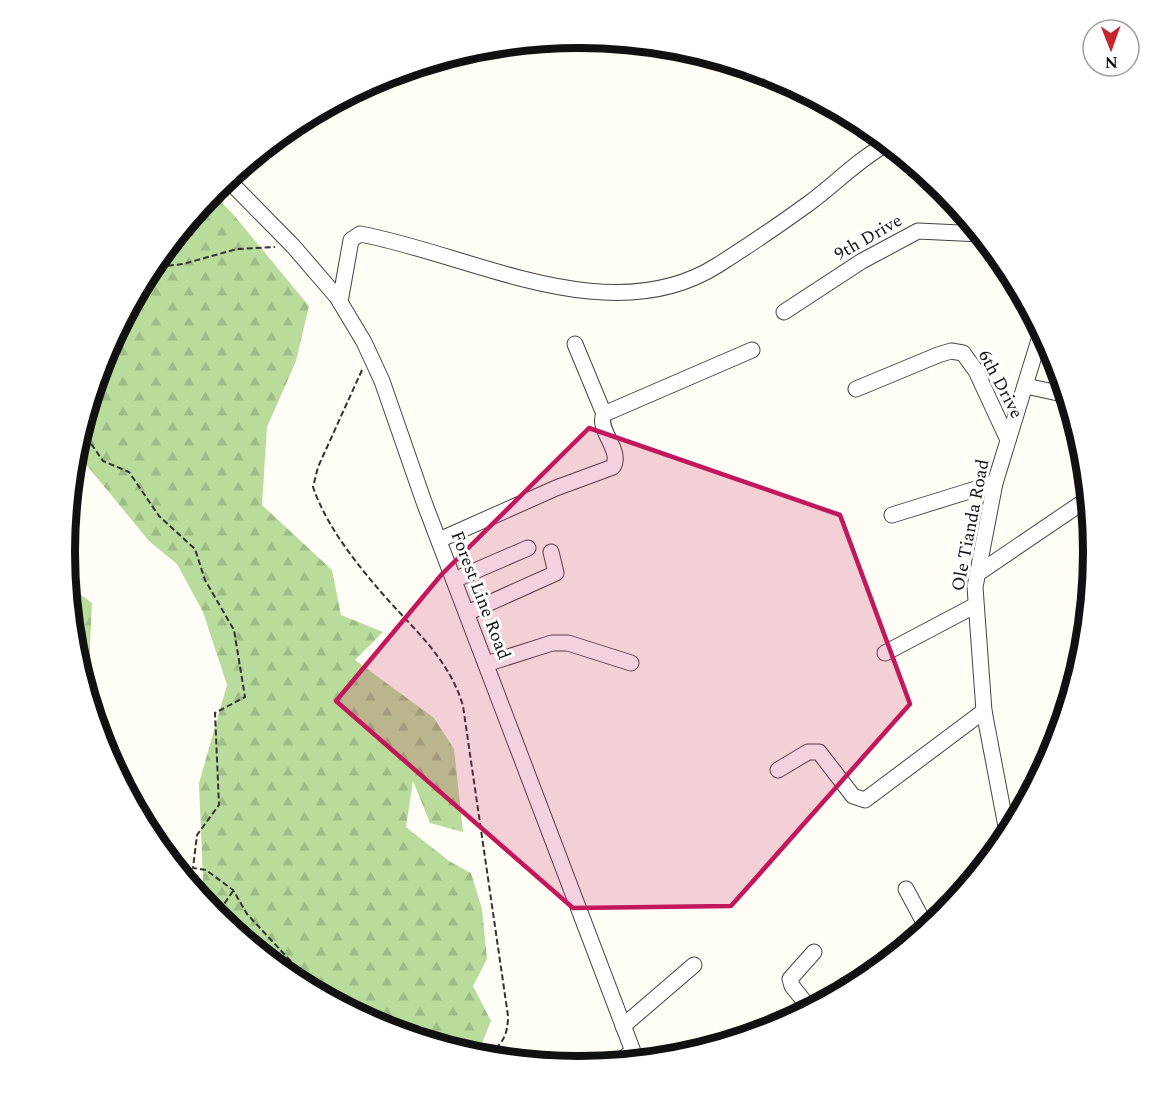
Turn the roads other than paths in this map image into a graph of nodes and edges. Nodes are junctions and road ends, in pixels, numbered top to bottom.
1 (881, 148) edge
2 (234, 186) edge
3 (970, 233) edge
4 (340, 302) junction
5 (784, 312) dead end
6 (1038, 343) edge
7 (574, 344) dead end
8 (752, 350) dead end
9 (1026, 386) junction
10 (856, 388) dead end
11 (1058, 393) edge
12 (604, 414) junction
13 (1008, 440) junction
14 (995, 483) junction
15 (1081, 503) edge
16 (892, 515) dead end
17 (439, 540) junction
18 (528, 548) dead end
19 (551, 552) dead end
20 (977, 574) junction
21 (454, 580) junction
22 (974, 606) junction
23 (467, 613) junction
24 (885, 653) dead end
25 (631, 663) dead end
26 (486, 664) junction
27 (984, 711) junction
28 (778, 770) dead end
29 (1005, 823) edge
30 (906, 889) dead end
31 (923, 921) edge
32 (814, 952) dead end
33 (694, 965) dead end
34 (806, 1003) edge
35 (623, 1026) junction
36 (633, 1054) edge

1 - 4 street
2 - 4 street, Forest Line Road
3 - 5 street, 9th Drive
4 - 17 street, Forest Line Road
6 - 9 street, Ole Tianda Road
7 - 12 street
8 - 12 street
9 - 11 street
9 - 13 street, Ole Tianda Road
10 - 13 street, 6th Drive
12 - 17 street
13 - 14 street, Ole Tianda Road
14 - 16 street
14 - 20 street, Ole Tianda Road
15 - 20 street
17 - 21 street, Forest Line Road
18 - 21 street
19 - 23 street
20 - 22 street, Ole Tianda Road
21 - 23 street, Forest Line Road
22 - 24 street
22 - 27 street, Ole Tianda Road
23 - 26 street, Forest Line Road
25 - 26 street
26 - 35 street, Forest Line Road
27 - 28 street
27 - 29 street, Ole Tianda Road
30 - 31 street
32 - 34 street
33 - 35 street
35 - 36 street, Forest Line Road

